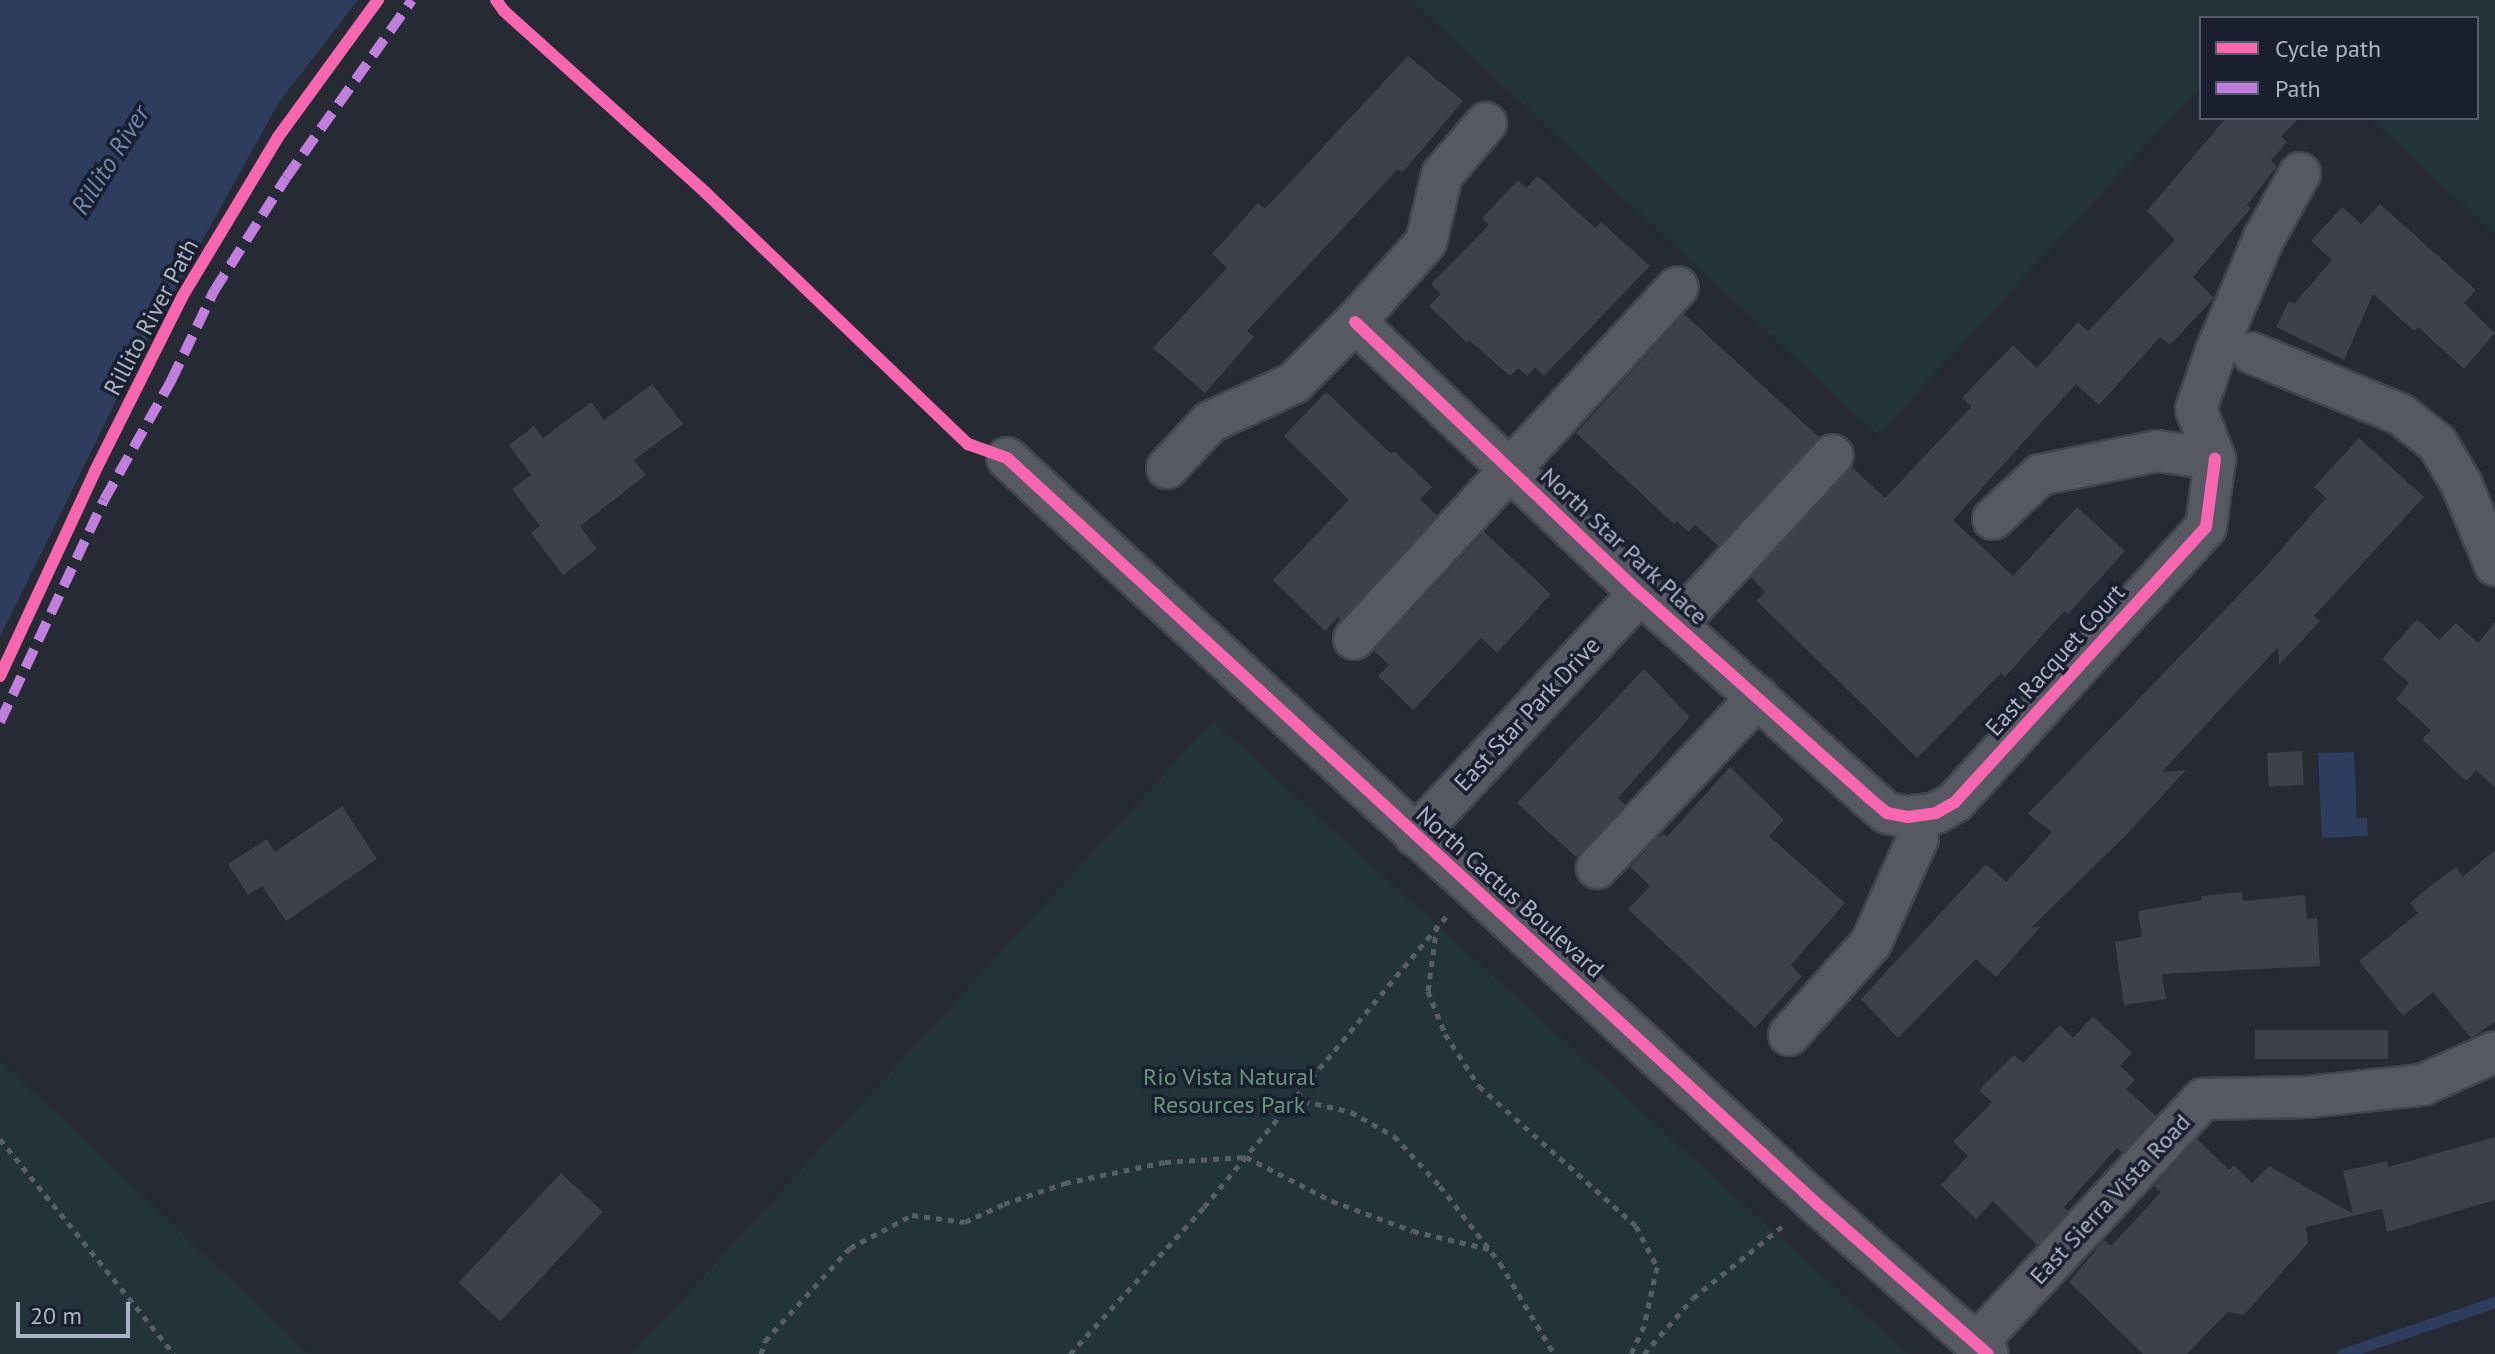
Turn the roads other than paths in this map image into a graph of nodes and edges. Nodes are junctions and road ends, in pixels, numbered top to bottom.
1 (1486, 123) dead end
2 (2300, 173) dead end
3 (1678, 287) dead end
4 (1355, 322) junction
5 (2252, 353) dead end
6 (1833, 455) dead end
7 (1007, 458) dead end
8 (2215, 459) junction
9 (1167, 468) dead end
10 (1508, 470) junction
11 (1993, 519) dead end
12 (2495, 565) edge
13 (1640, 593) junction
14 (1676, 625) junction
15 (1354, 639) dead end
16 (1758, 697) junction
17 (1917, 826) junction
18 (1415, 836) junction
19 (1597, 868) dead end
20 (1789, 1035) dead end
21 (2495, 1052) edge
22 (1982, 1349) edge

1 - 4 street
2 - 8 street
3 - 10 street
4 - 9 street
4 - 10 street, North Star Park Place
5 - 12 street
6 - 14 street
7 - 18 street, North Cactus Boulevard
8 - 11 street
8 - 17 street, East Racquet Court
10 - 13 street, North Star Park Place
10 - 15 street
13 - 14 street, North Star Park Place
13 - 18 street, East Star Park Drive
14 - 16 street, North Star Park Place
16 - 17 street, North Star Park Place
16 - 19 street
17 - 20 street
18 - 22 street, North Cactus Boulevard
21 - 22 street, East Sierra Vista Road

